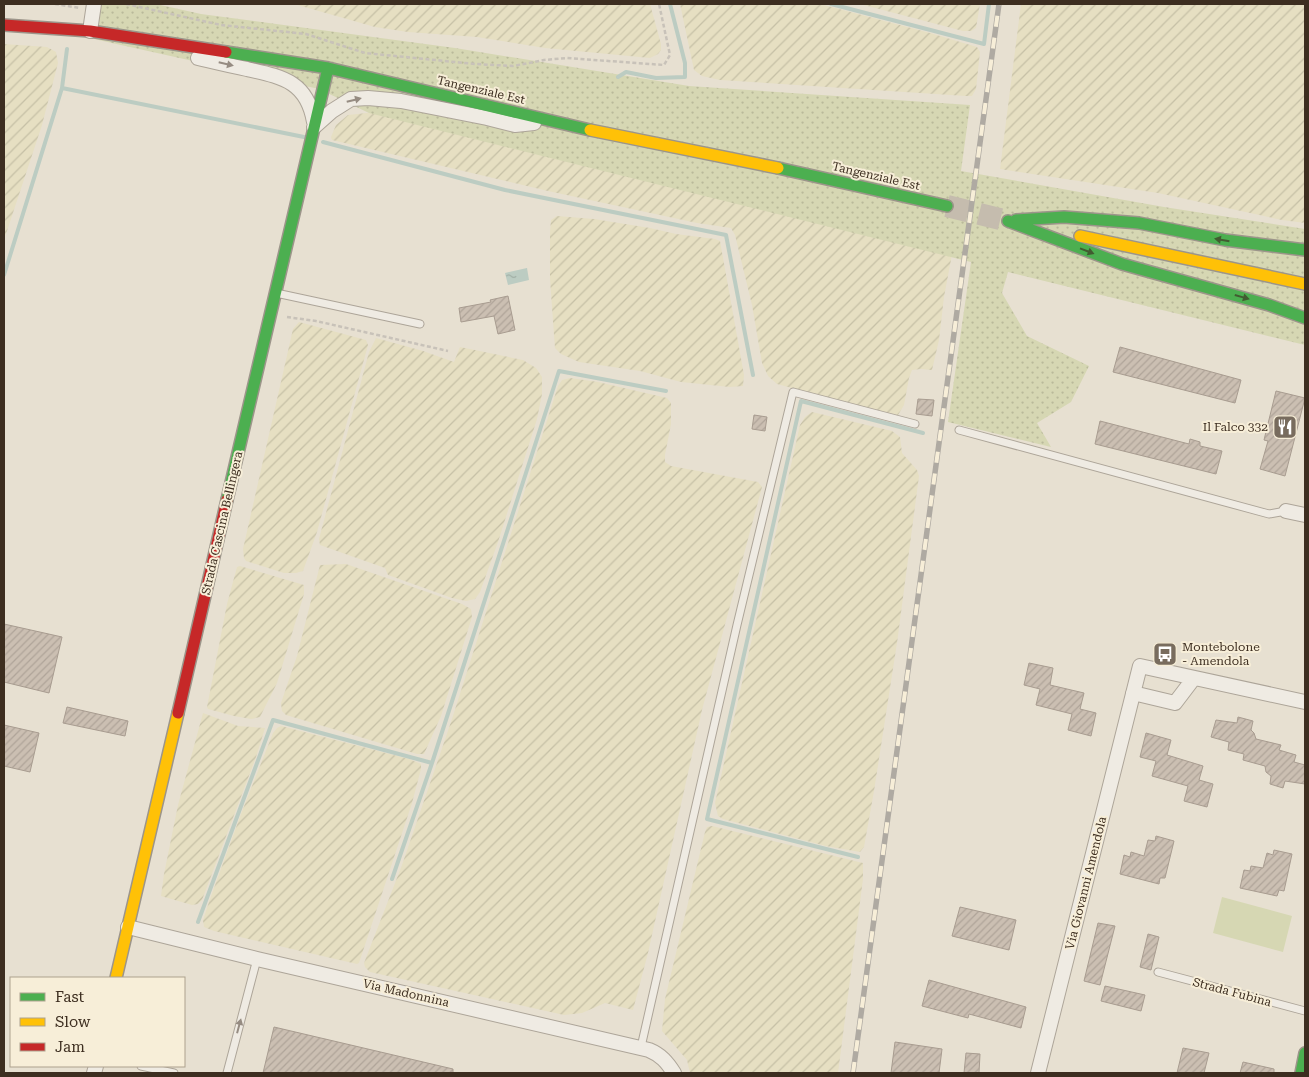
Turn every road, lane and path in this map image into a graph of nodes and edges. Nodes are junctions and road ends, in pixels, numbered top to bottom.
1 (94, 4) edge
2 (126, 4) edge
3 (659, 4) edge
4 (4, 25) edge
5 (90, 31) junction
6 (164, 42) junction
7 (328, 68) junction
8 (552, 122) junction
9 (314, 127) junction
10 (947, 206) tunnel mouth
11 (1008, 221) junction
12 (1305, 250) edge
13 (1305, 284) edge
14 (276, 293) junction
15 (270, 316) junction
16 (1305, 318) edge
17 (420, 324) dead end
18 (448, 351) dead end
19 (915, 424) dead end
20 (959, 430) dead end
21 (1286, 511) joint
22 (1305, 515) edge
23 (1194, 678) junction
24 (1133, 692) junction
25 (1303, 703) edge
26 (128, 927) junction
27 (256, 958) junction
28 (1158, 972) dead end
29 (116, 977) edge
30 (1305, 1011) edge
31 (640, 1047) junction
32 (1305, 1053) edge
33 (146, 1067) edge
34 (174, 1073) edge
35 (227, 1073) edge
36 (674, 1073) edge
37 (1038, 1073) edge
38 (1300, 1073) edge

1 - 5 street
2 - 3 path
4 - 5 main road, Tangenziale Est
5 - 6 main road, Tangenziale Est
6 - 7 main road, Tangenziale Est
6 -> 9 street
7 - 8 main road, Tangenziale Est
7 - 9 main road, Strada Cascina Bellingera
9 -> 8 street
8 - 10 main road, Tangenziale Est
9 - 14 main road, Strada Cascina Bellingera
12 -> 11 main road
11 - 13 main road
11 -> 16 main road
14 - 15 main road, Strada Cascina Bellingera
14 - 17 lane
15 - 18 path
15 - 26 main road, Strada Cascina Bellingera
19 - 31 lane
20 - 21 lane
21 - 22 street
23 - 24 street
23 - 24 street, Via Giovanni Amendola
23 - 25 street, Via Giovanni Amendola
24 - 37 street, Via Giovanni Amendola
26 - 27 street, Via Madonnina
26 - 29 main road, Strada Cascina Bellingera
27 - 31 street, Via Madonnina
35 -> 27 lane
28 - 30 lane, Strada Fubina
31 - 36 street, Via Madonnina
32 - 38 main road
33 - 34 lane

